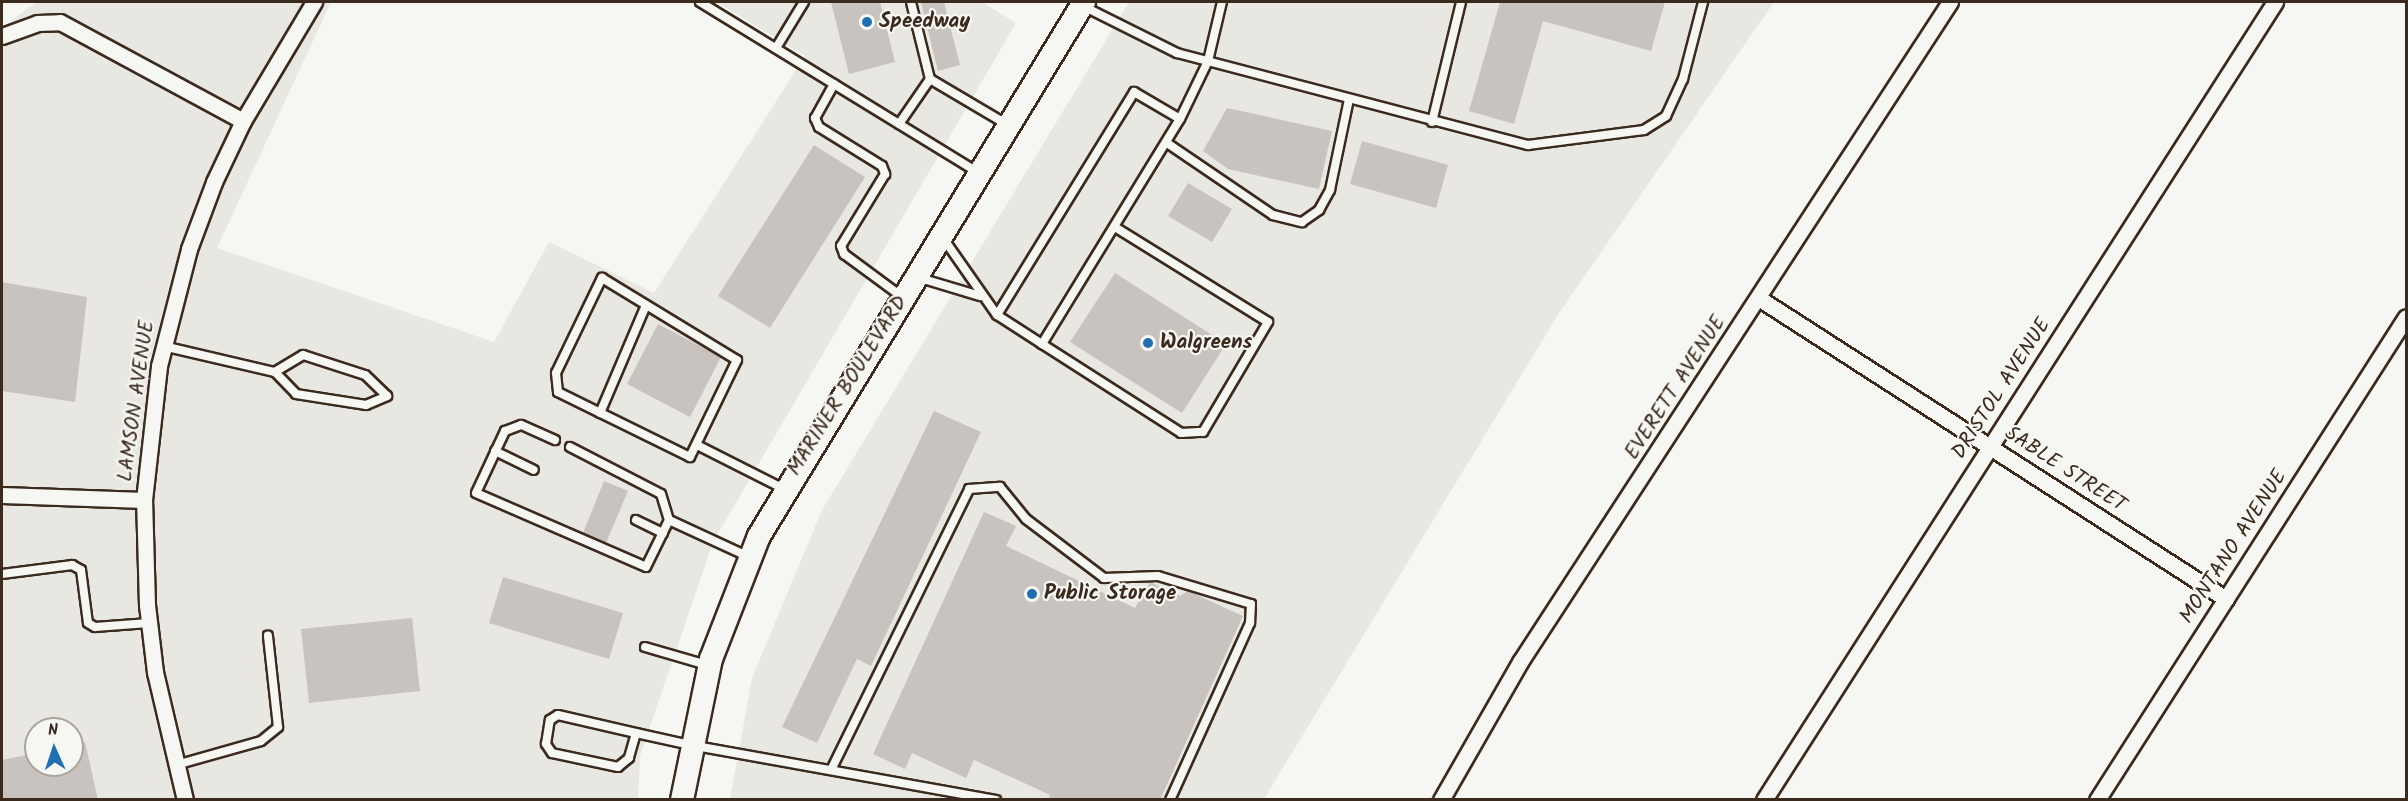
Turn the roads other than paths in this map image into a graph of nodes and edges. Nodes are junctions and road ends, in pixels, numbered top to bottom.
1 (314, 2) edge
2 (700, 2) edge
3 (804, 2) edge
4 (911, 2) edge
5 (1077, 2) edge
6 (1222, 2) edge
7 (1461, 2) edge
8 (1703, 2) edge
9 (1950, 2) edge
10 (2275, 2) edge
11 (2, 36) edge
12 (776, 48) junction
13 (1208, 61) junction
14 (930, 79) junction
15 (834, 84) junction
16 (1349, 99) junction
17 (1180, 119) junction
18 (243, 121) junction
19 (1432, 122) junction
20 (899, 124) junction
21 (1008, 125) junction
22 (1167, 143) junction
23 (979, 173) junction
24 (1114, 227) junction
25 (941, 234) junction
26 (915, 276) junction
27 (980, 296) junction
28 (903, 297) junction
29 (1760, 299) junction
30 (646, 305) junction
31 (997, 315) junction
32 (2406, 317) edge
33 (1042, 344) junction
34 (163, 346) junction
35 (275, 372) junction
36 (600, 412) junction
37 (555, 440) dead end
38 (697, 445) junction
39 (570, 447) dead end
40 (1990, 448) junction
41 (495, 451) junction
42 (534, 470) dead end
43 (785, 489) junction
44 (2, 495) edge
45 (144, 500) junction
46 (636, 520) dead end
47 (669, 520) junction
48 (663, 533) junction
49 (750, 557) junction
50 (2, 574) edge
51 (2226, 599) junction
52 (149, 623) junction
53 (268, 636) dead end
54 (645, 647) dead end
55 (709, 666) junction
56 (636, 733) junction
57 (690, 745) junction
58 (176, 765) junction
59 (832, 768) junction
60 (185, 800) edge
61 (682, 800) edge
62 (996, 800) edge
63 (1170, 800) edge
64 (1441, 800) edge
65 (1764, 800) edge
66 (2097, 800) edge

1 - 18 street, LAMSON AVENUE
2 - 12 lane
3 - 12 lane
4 - 14 lane
5 - 13 lane
5 - 21 main road, MARINER BOULEVARD
6 - 13 lane
7 - 19 lane
8 - 19 lane
9 - 29 street, EVERETT AVENUE
10 - 40 street, DRISTOL AVENUE
11 - 18 street
12 - 15 lane
13 - 16 lane
13 - 17 lane
14 - 20 lane
14 - 21 lane
15 - 20 lane
15 - 28 lane
16 - 19 lane
16 - 22 lane
17 - 22 lane
17 - 31 lane
18 - 34 street, LAMSON AVENUE
20 - 23 lane
21 - 23 main road, MARINER BOULEVARD
22 - 24 lane
23 - 25 main road, MARINER BOULEVARD
24 - 33 lane
24 - 33 lane
25 - 26 main road, MARINER BOULEVARD
25 - 27 lane
26 - 27 lane
26 - 28 main road, MARINER BOULEVARD
27 - 31 lane
28 - 43 main road, MARINER BOULEVARD
29 - 40 street, SABLE STREET
29 - 64 street, EVERETT AVENUE
30 - 36 lane
30 - 36 lane
30 - 38 lane
31 - 33 lane
32 - 51 street, MONTANO AVENUE
34 - 35 lane
34 - 45 street, LAMSON AVENUE
35 - 35 lane
36 - 38 lane
37 - 41 lane
38 - 43 lane
39 - 47 lane
40 - 51 street, SABLE STREET
40 - 65 street, DRISTOL AVENUE
41 - 42 lane
41 - 48 lane
43 - 49 main road, MARINER BOULEVARD
44 - 45 street
45 - 52 street, LAMSON AVENUE
46 - 48 lane
47 - 48 lane
47 - 49 lane
49 - 55 main road, MARINER BOULEVARD
50 - 52 lane
51 - 66 street, MONTANO AVENUE
52 - 58 street, LAMSON AVENUE
53 - 58 lane
54 - 55 lane
55 - 57 main road, MARINER BOULEVARD
56 - 56 lane
56 - 57 lane
57 - 59 lane
57 - 61 main road, MARINER BOULEVARD
58 - 60 street, LAMSON AVENUE
59 - 62 lane
59 - 63 lane

